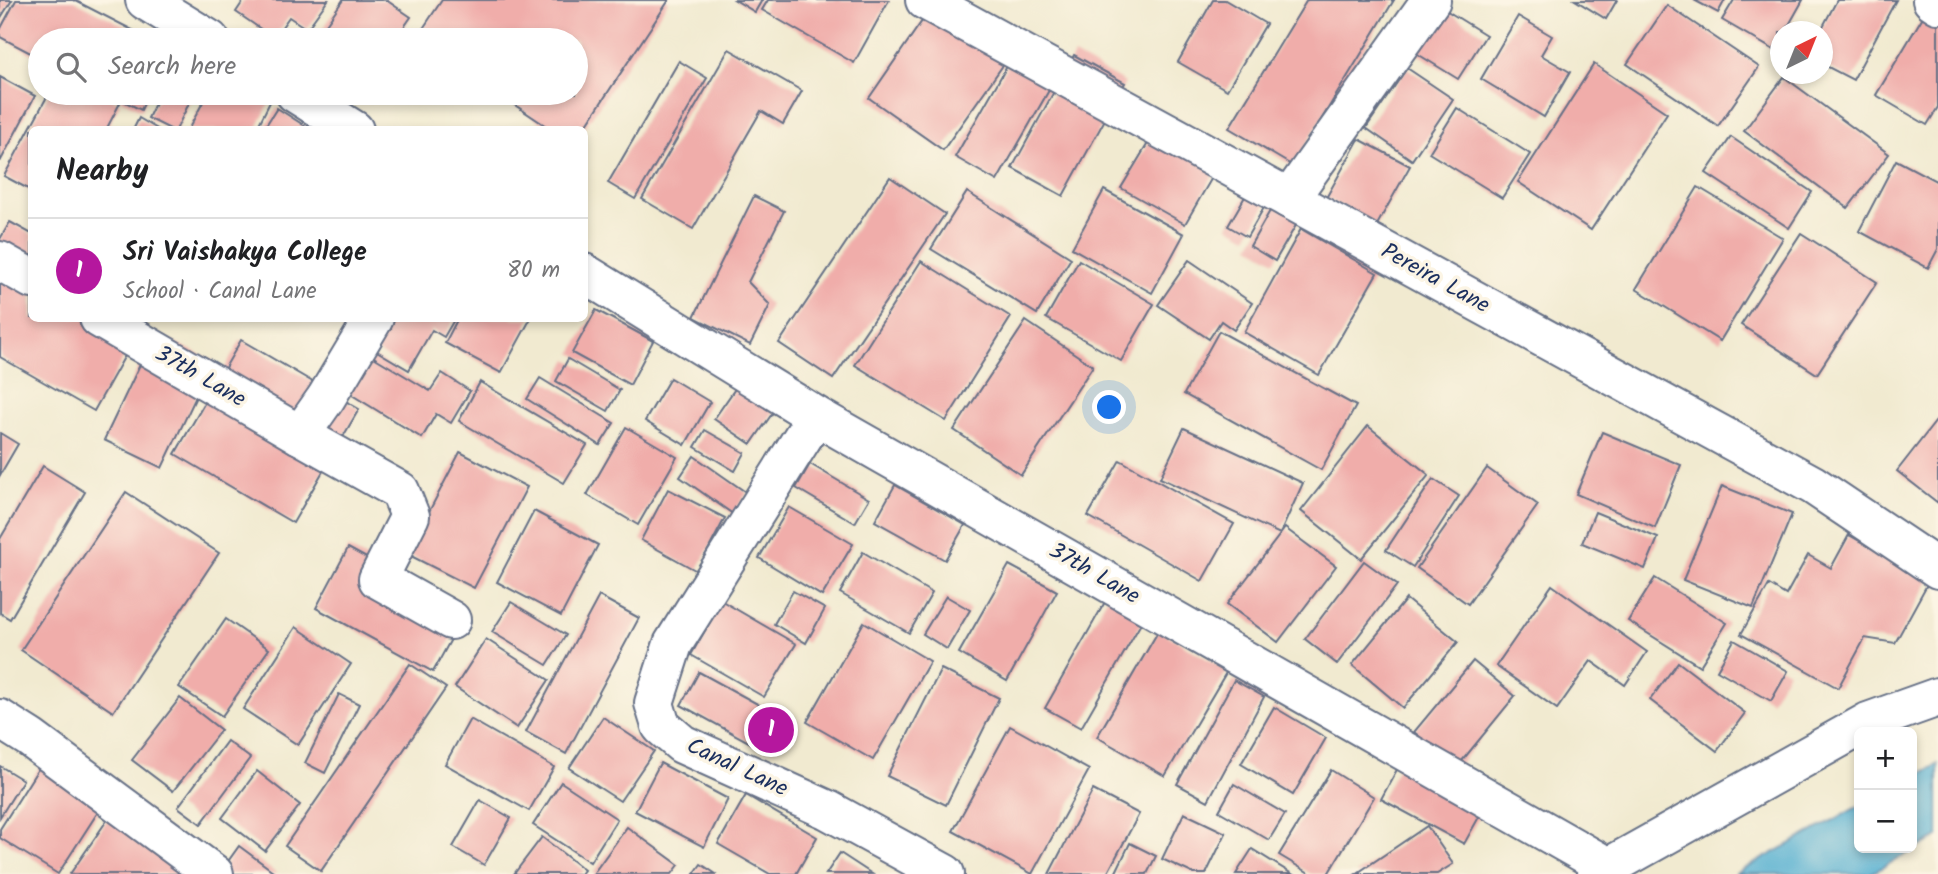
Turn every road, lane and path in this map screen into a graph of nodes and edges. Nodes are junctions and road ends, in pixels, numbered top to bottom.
1 (145, 0) edge
2 (925, 0) edge
3 (1431, 0) edge
4 (1932, 0) edge
5 (1938, 4) edge
6 (190, 28) edge
7 (314, 105) edge
8 (348, 126) edge
9 (1289, 199) junction
10 (0, 261) edge
11 (588, 274) edge
12 (28, 277) edge
13 (106, 322) edge
14 (372, 322) edge
15 (816, 415) junction
16 (300, 435) junction
17 (1938, 569) edge
18 (451, 620) dead end
19 (1938, 697) edge
20 (0, 719) edge
21 (1602, 870) edge
22 (214, 874) edge
23 (945, 874) edge

1 - 6 street
2 - 9 street, Pereira Lane
3 - 9 street
4 - 5 street
7 - 8 street
9 - 17 street, Pereira Lane
10 - 12 street
11 - 15 street, 37th Lane
13 - 16 street, 37th Lane
14 - 16 street
15 - 21 street, 37th Lane
15 - 23 street, Canal Lane
16 - 18 street, 37th Lane
19 - 21 street
20 - 22 street

